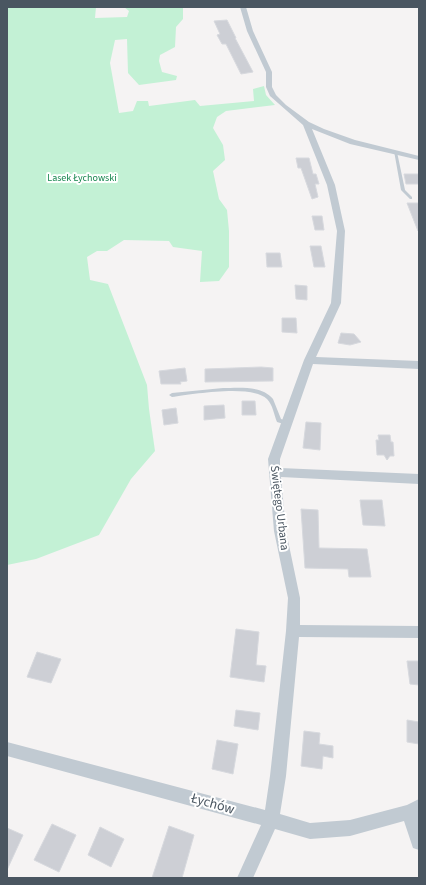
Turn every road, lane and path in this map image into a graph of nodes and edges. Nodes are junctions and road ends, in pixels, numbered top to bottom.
1 (243, 7) edge
2 (306, 124) junction
3 (395, 152) junction
4 (419, 158) edge
5 (411, 198) dead end
6 (309, 360) junction
7 (419, 365) edge
8 (172, 395) dead end
9 (287, 423) junction
10 (274, 472) junction
11 (419, 479) edge
12 (293, 631) junction
13 (419, 632) edge
14 (7, 749) edge
15 (414, 810) edge
16 (271, 820) junction
17 (419, 842) edge
18 (245, 878) edge

1 - 2 street
2 - 3 street
2 - 6 street, Świętego Urbana
3 - 4 street
3 - 5 lane
6 - 7 street
6 - 9 street, Świętego Urbana
8 - 9 lane
9 - 10 street, Świętego Urbana
10 - 11 street
10 - 12 street, Świętego Urbana
12 - 13 street
12 - 16 street, Świętego Urbana
14 - 16 street, Łychów
15 - 16 street, Łychów
15 - 17 street
16 - 18 street, Świętego Urbana

